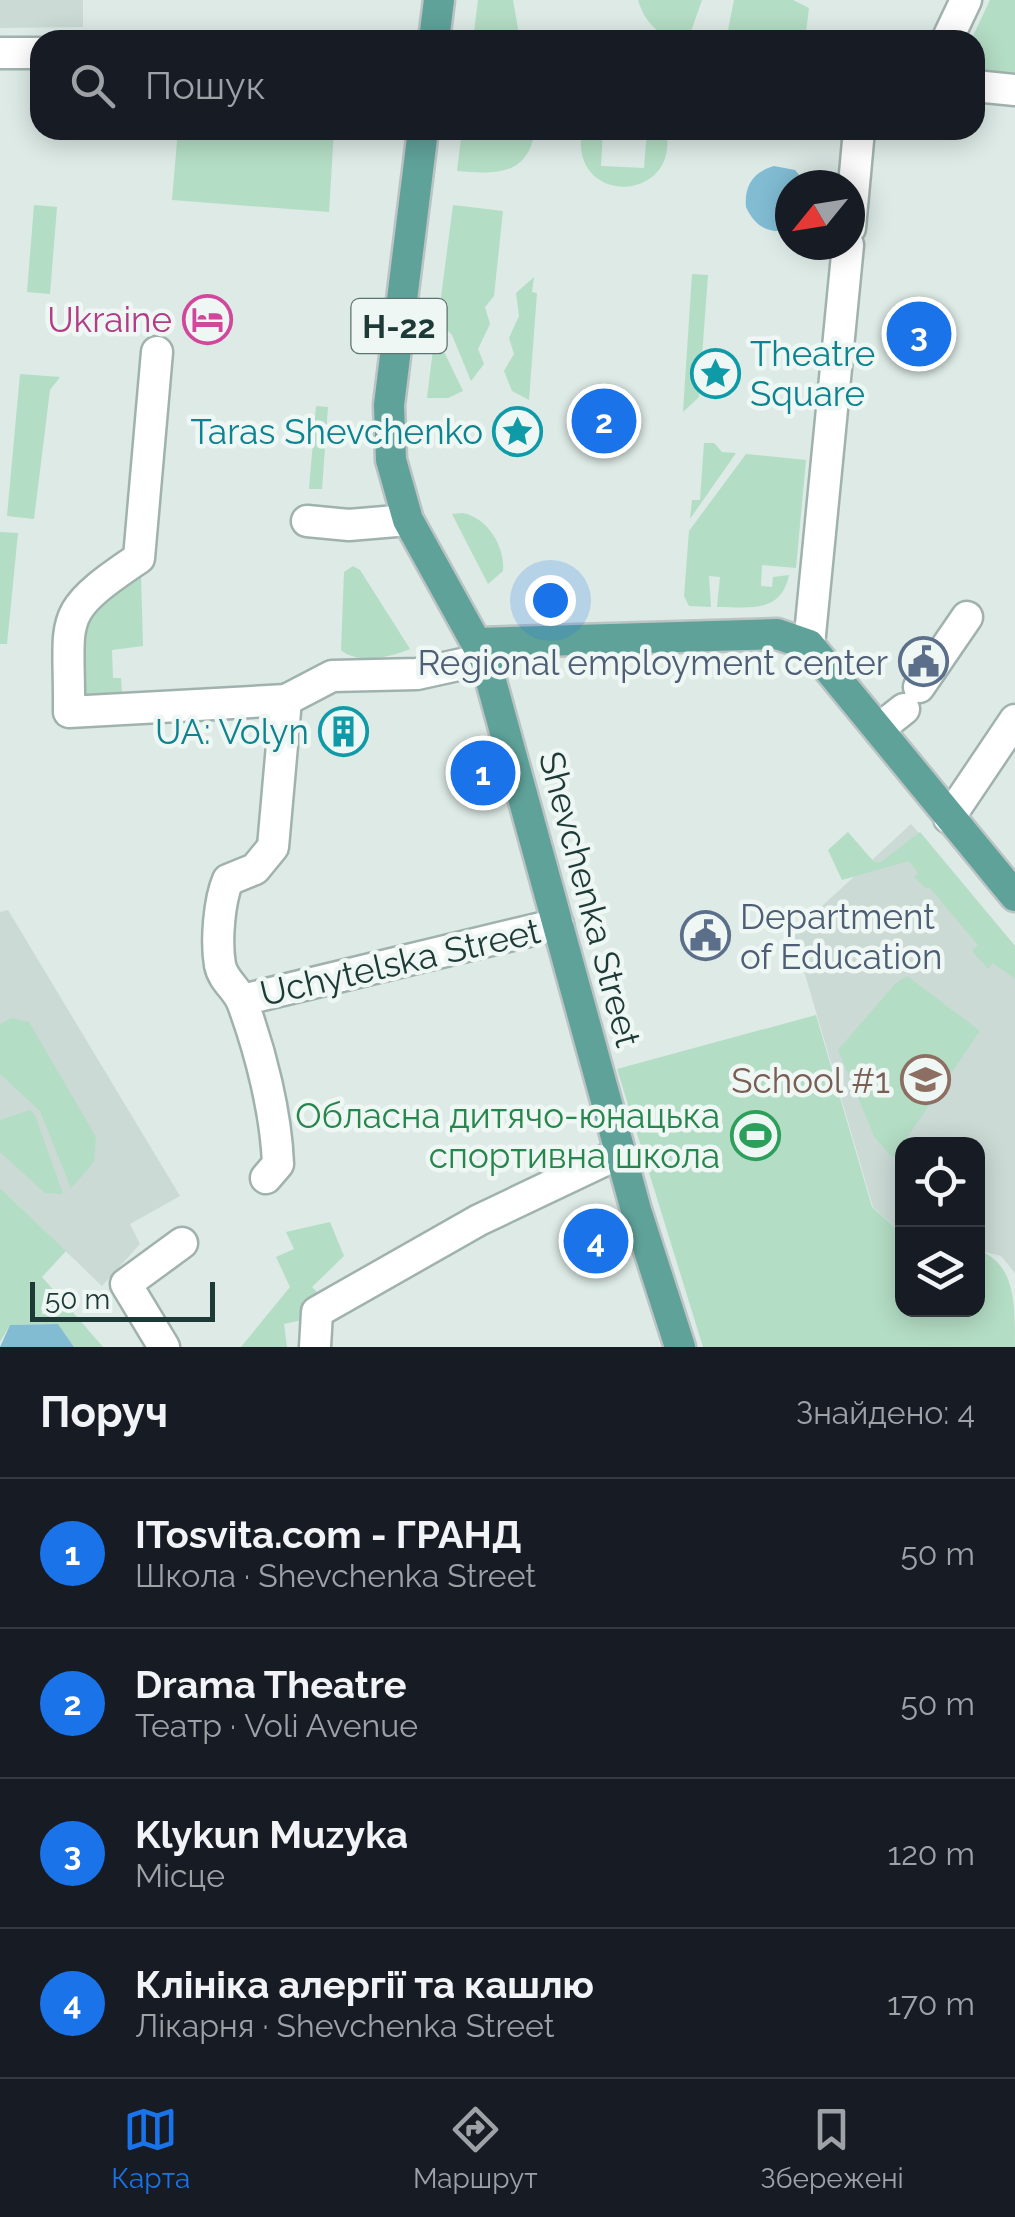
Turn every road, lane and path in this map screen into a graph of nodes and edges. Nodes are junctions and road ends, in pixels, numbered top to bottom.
1 (440, 0) edge
2 (966, 0) edge
3 (436, 30) edge
4 (952, 30) edge
5 (30, 53) edge
6 (0, 54) edge
7 (985, 87) edge
8 (1015, 90) edge
9 (422, 140) edge
10 (858, 140) edge
11 (855, 170) edge
12 (847, 260) edge
13 (157, 352) dead end
14 (307, 520) dead end
15 (408, 520) junction
16 (967, 617) dead end
17 (809, 645) junction
18 (482, 651) junction
19 (286, 700) junction
20 (901, 708) junction
21 (1015, 720) edge
22 (948, 818) junction
23 (1015, 896) edge
24 (558, 924) junction
25 (242, 1000) junction
26 (620, 1153) junction
27 (266, 1178) dead end
28 (182, 1242) dead end
29 (164, 1347) edge
30 (315, 1347) edge
31 (680, 1347) edge

1 - 3 main road
2 - 4 street
5 - 6 street
7 - 8 street
9 - 15 main road, Н-22
10 - 11 street
12 - 17 street
13 - 19 street
14 - 15 street
15 - 18 main road, Н-22
16 - 20 street
17 - 18 main road
17 - 20 main road
18 - 19 street
18 - 24 main road, Shevchenka Street / Н-22
19 - 25 street
20 - 22 main road
21 - 22 street
22 - 23 main road
24 - 25 street, Uchytelska Street
24 - 26 main road, Shevchenka Street / Н-22
25 - 27 street
26 - 30 street
26 - 31 main road, Shevchenka Street / Н-22
28 - 29 street

